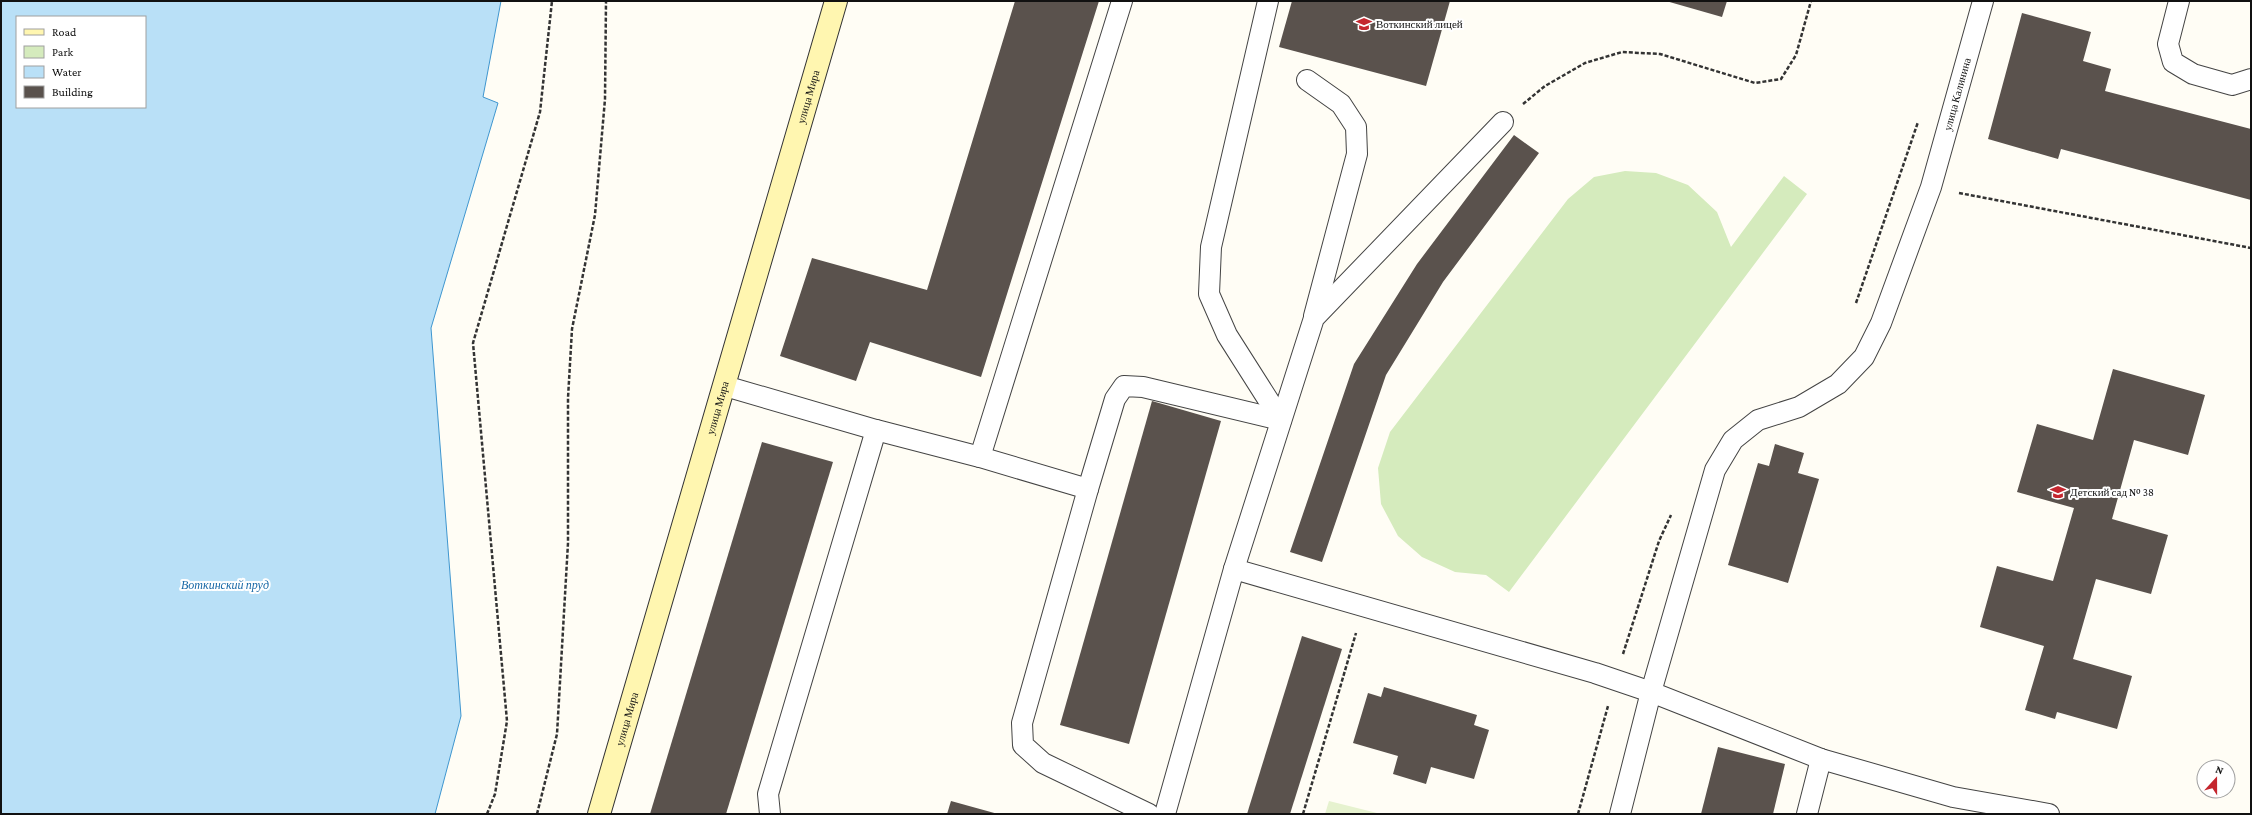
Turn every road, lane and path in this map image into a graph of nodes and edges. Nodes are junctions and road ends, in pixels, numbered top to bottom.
1 (552, 1) edge
2 (606, 1) edge
3 (836, 1) edge
4 (1122, 1) edge
5 (1268, 1) edge
6 (1811, 1) edge
7 (1983, 1) edge
8 (2180, 1) edge
9 (2251, 79) edge
10 (1307, 80) dead end
11 (1503, 122) joint
12 (1931, 187) junction
13 (2251, 248) edge
14 (1314, 318) junction
15 (725, 386) junction
16 (1281, 420) junction
17 (876, 430) junction
18 (980, 457) junction
19 (1088, 489) junction
20 (1234, 569) junction
21 (1364, 606) junction
22 (1651, 692) junction
23 (1821, 759) junction
24 (487, 814) edge
25 (537, 814) edge
26 (599, 814) edge
27 (770, 814) edge
28 (1149, 814) edge
29 (1165, 814) edge
30 (1303, 814) edge
31 (1620, 814) edge
32 (1807, 814) edge
33 (2049, 814) edge

1 - 24 path
2 - 25 path
3 - 15 main road, улица Мира
4 - 18 lane
5 - 16 lane
6 - 11 path
7 - 12 lane, улица Калинина
8 - 9 lane
10 - 14 lane
11 - 14 lane
12 - 13 path
12 - 22 lane, улица Калинина
14 - 16 lane
15 - 17 lane
15 - 26 main road, улица Мира
16 - 19 lane
16 - 20 lane
17 - 18 lane
17 - 27 lane
18 - 19 lane
19 - 28 lane
20 - 21 lane
20 - 29 lane
21 - 22 lane
21 - 30 path
22 - 23 lane
22 - 31 lane, улица Калинина
23 - 32 lane
23 - 33 lane

